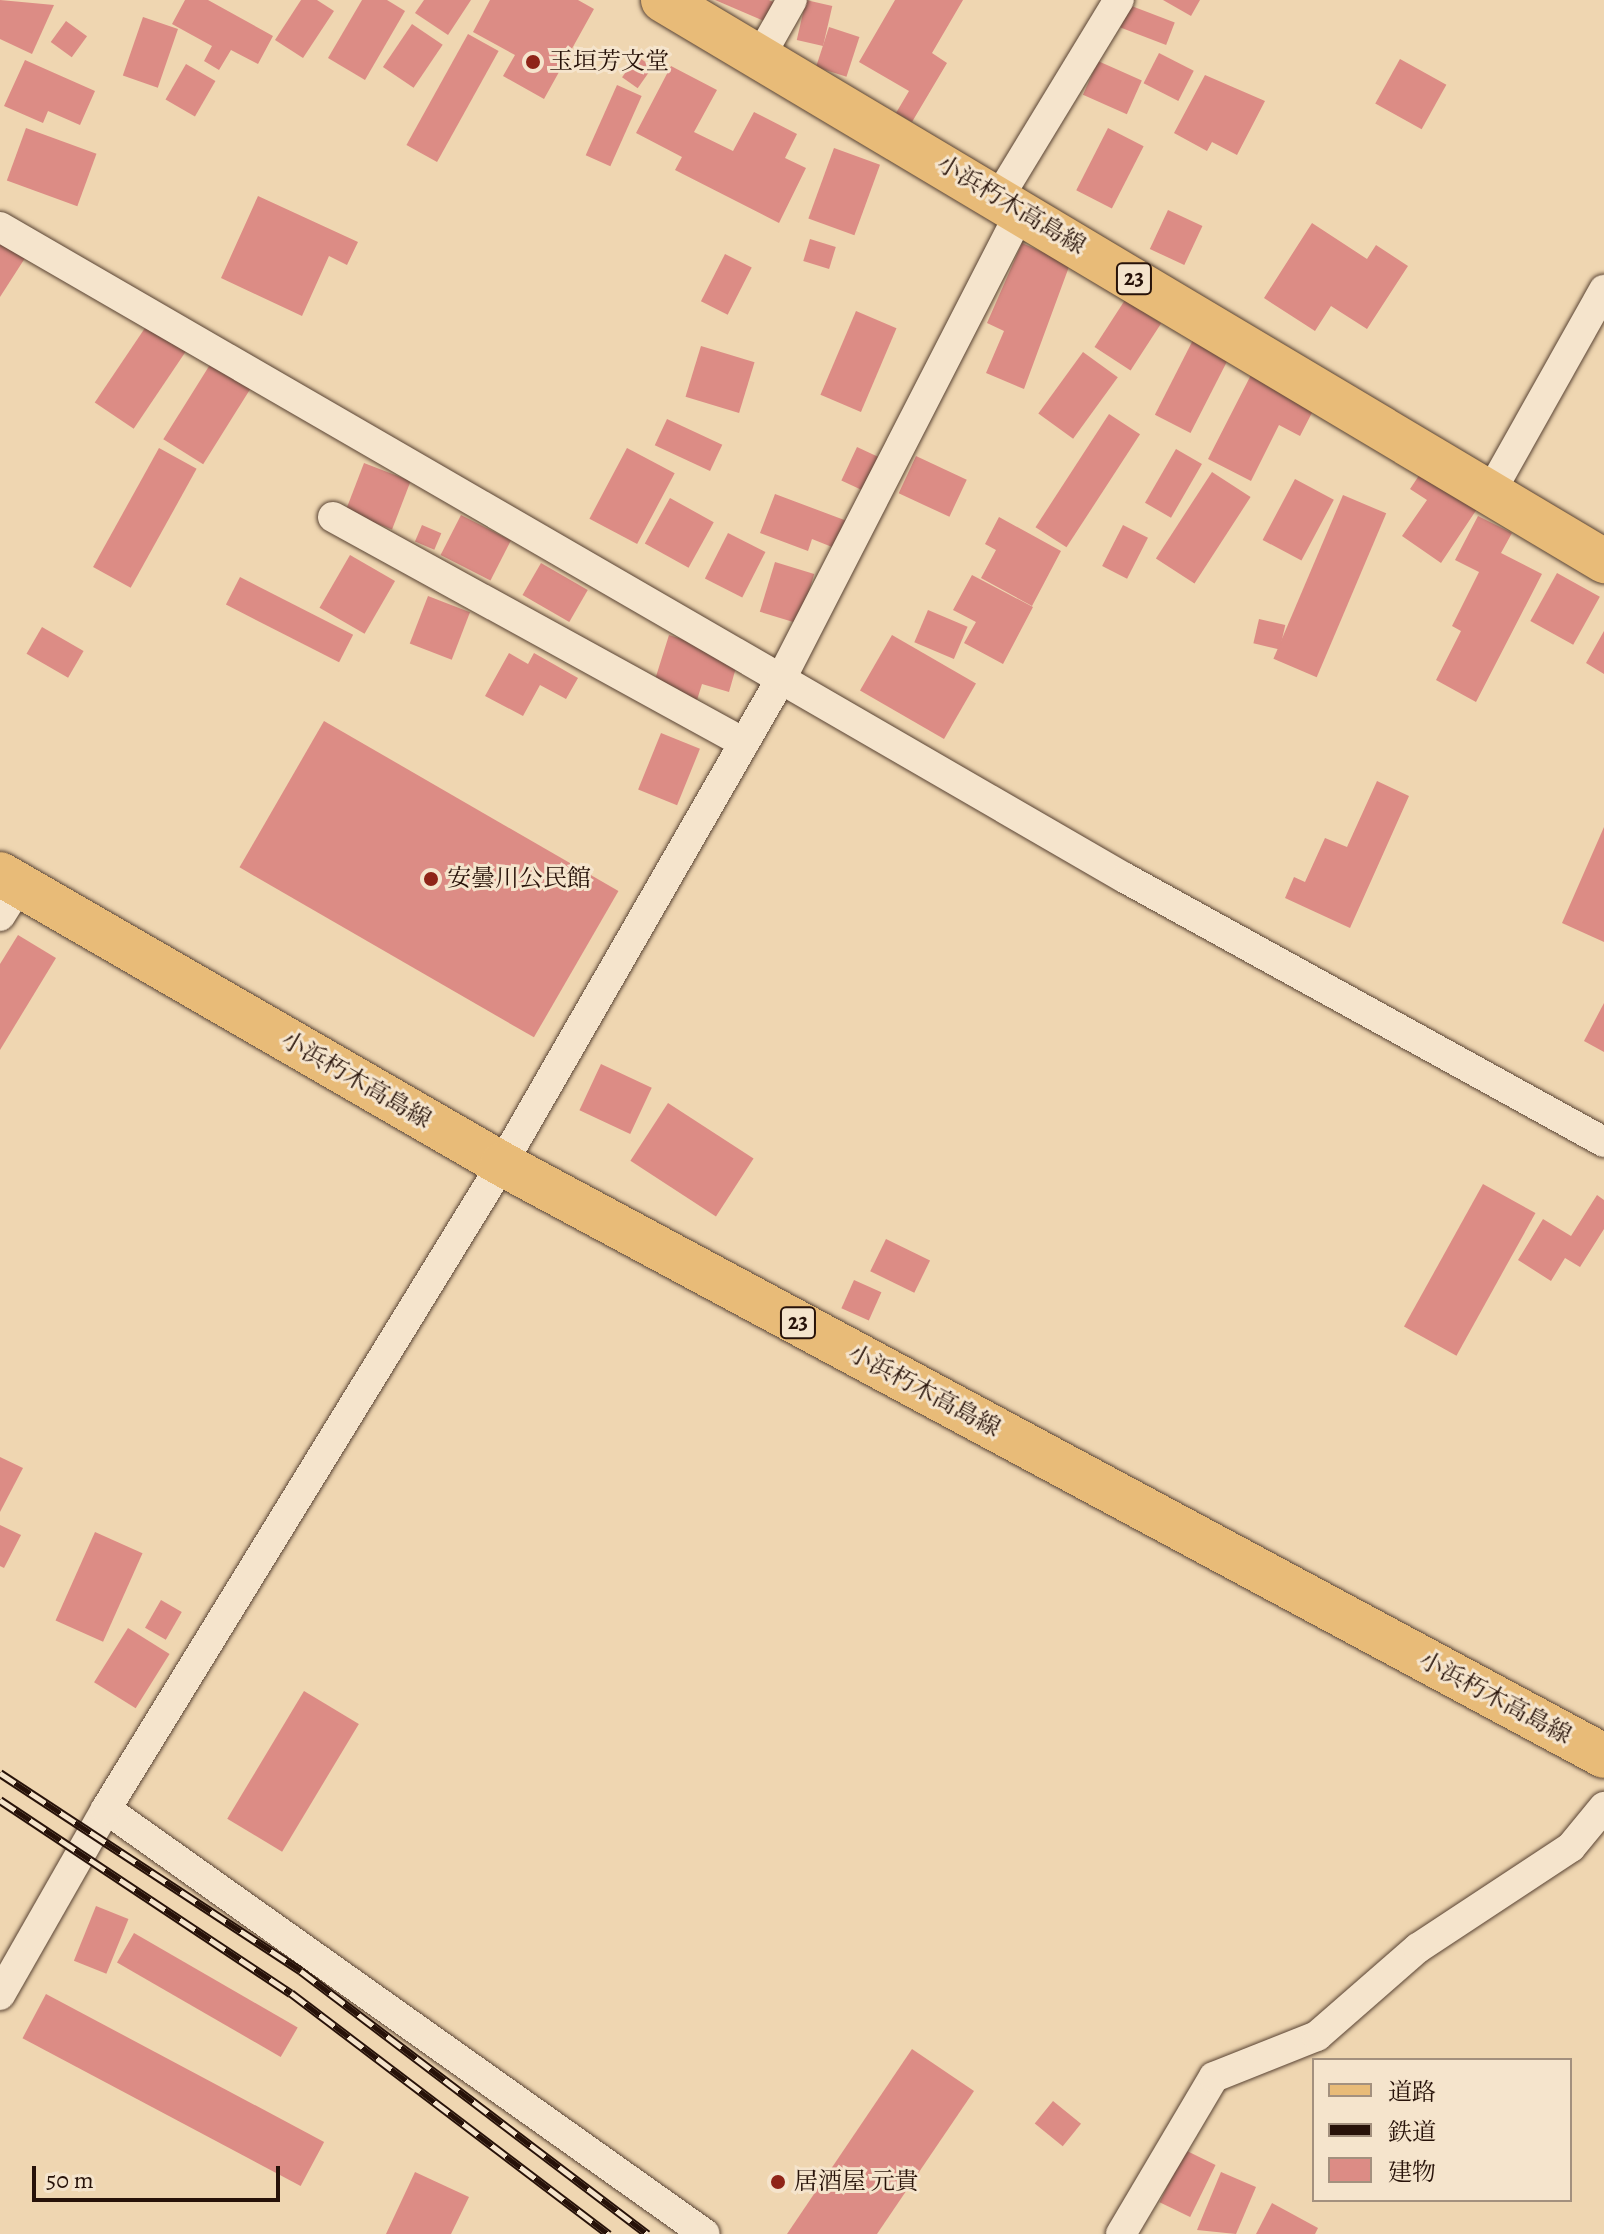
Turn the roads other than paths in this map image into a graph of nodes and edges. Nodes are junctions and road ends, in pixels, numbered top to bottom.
1 (663, 0) edge
2 (792, 0) edge
3 (1119, 0) edge
4 (758, 60) junction
5 (1010, 204) junction
6 (0, 227) edge
7 (1604, 290) edge
8 (1490, 493) junction
9 (333, 517) dead end
10 (1604, 561) edge
11 (782, 677) junction
12 (744, 743) junction
13 (6, 892) edge
14 (1604, 1142) edge
15 (502, 1164) junction
16 (1604, 1756) edge
17 (1604, 1807) edge
18 (106, 1809) junction
19 (0, 1995) edge
20 (1134, 2230) edge
21 (705, 2234) edge

1 - 4 main road, 小浜朽木高島線 / 23
2 - 4 street
3 - 5 street
4 - 5 main road, 小浜朽木高島線 / 23
5 - 8 main road, 小浜朽木高島線 / 23
5 - 11 street
6 - 11 street
7 - 8 street
8 - 10 main road, 小浜朽木高島線 / 23
9 - 12 street
11 - 12 street
11 - 14 street
12 - 15 street
13 - 15 main road, 小浜朽木高島線 / 23
15 - 16 main road, 小浜朽木高島線 / 23
15 - 18 street
17 - 20 street
18 - 19 street
18 - 21 street

